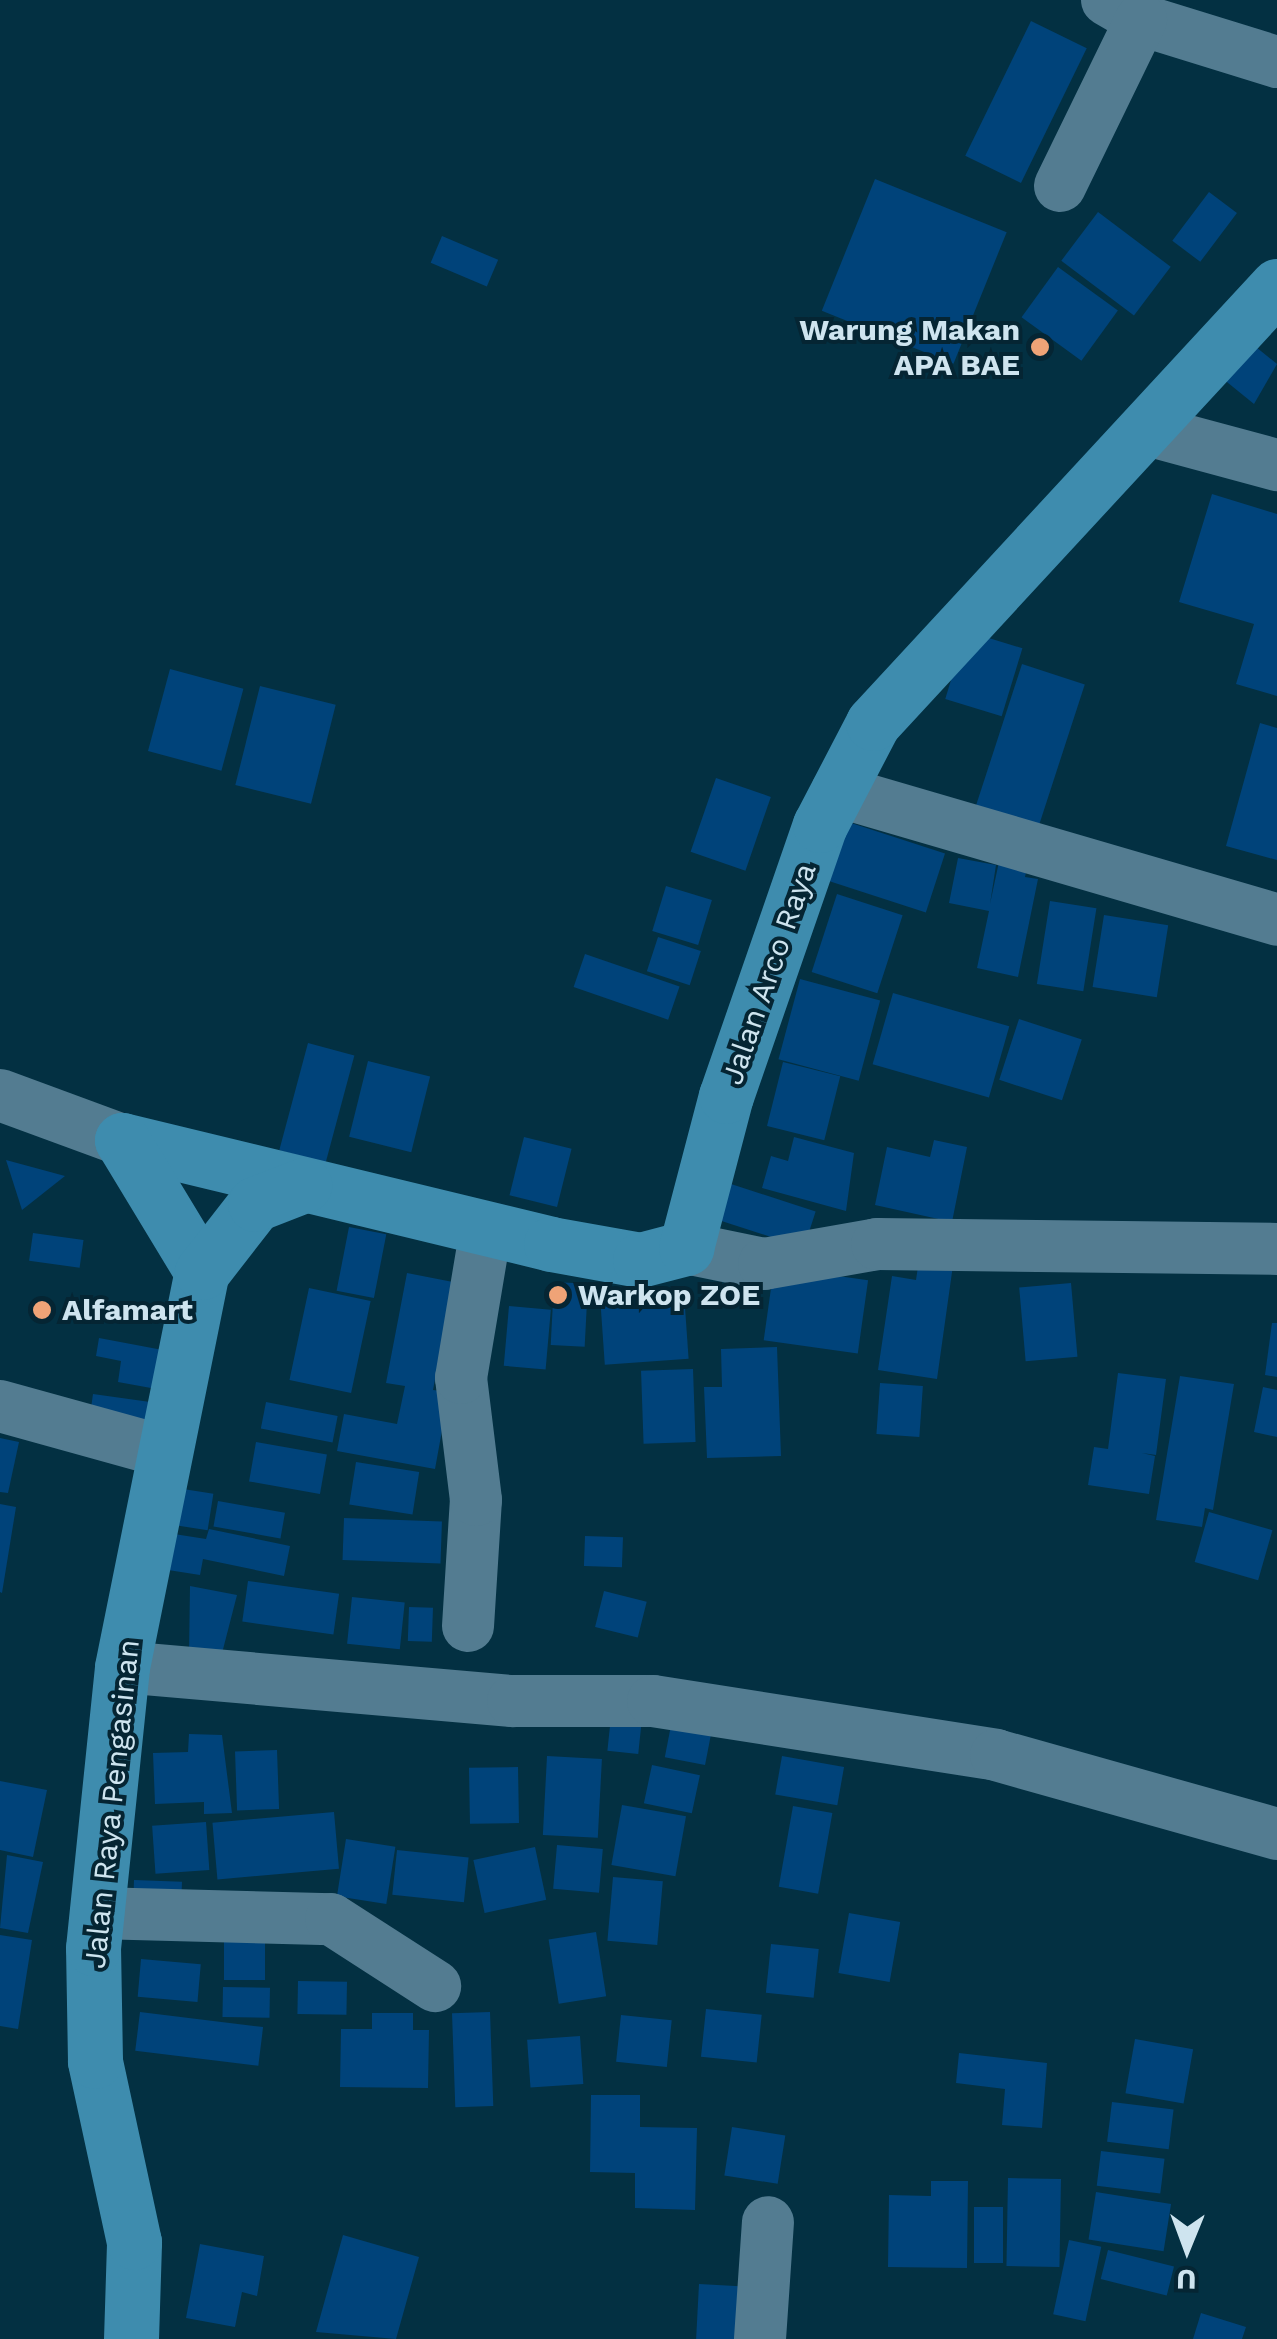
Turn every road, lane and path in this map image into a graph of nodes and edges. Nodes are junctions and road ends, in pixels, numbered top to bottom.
1 (1124, 10) edge
2 (1277, 62) edge
3 (1060, 186) dead end
4 (1277, 286) edge
5 (1147, 430) junction
6 (1277, 465) edge
7 (837, 791) junction
8 (1277, 920) edge
9 (0, 1095) edge
10 (122, 1140) junction
11 (304, 1185) junction
12 (486, 1229) junction
13 (686, 1248) junction
14 (1277, 1249) edge
15 (202, 1272) junction
16 (0, 1406) edge
17 (162, 1452) junction
18 (468, 1626) dead end
19 (122, 1667) junction
20 (1277, 1834) edge
21 (96, 1913) junction
22 (435, 1986) dead end
23 (768, 2222) dead end
24 (132, 2339) edge
25 (760, 2339) edge

1 - 2 street
1 - 3 street
4 - 5 main road, Jalan Arco Raya
5 - 6 street
5 - 7 main road, Jalan Arco Raya
7 - 8 street
7 - 13 main road, Jalan Arco Raya
9 - 10 street
10 - 11 main road
10 - 15 main road
11 - 12 main road
11 - 15 main road, Jalan Raya Pengasinan
12 - 13 main road
12 - 18 street
13 - 14 street
15 - 17 main road, Jalan Raya Pengasinan
16 - 17 street
17 - 19 main road, Jalan Raya Pengasinan
19 - 20 street
19 - 21 main road, Jalan Raya Pengasinan
21 - 22 street
21 - 24 main road, Jalan Raya Pengasinan
23 - 25 street

